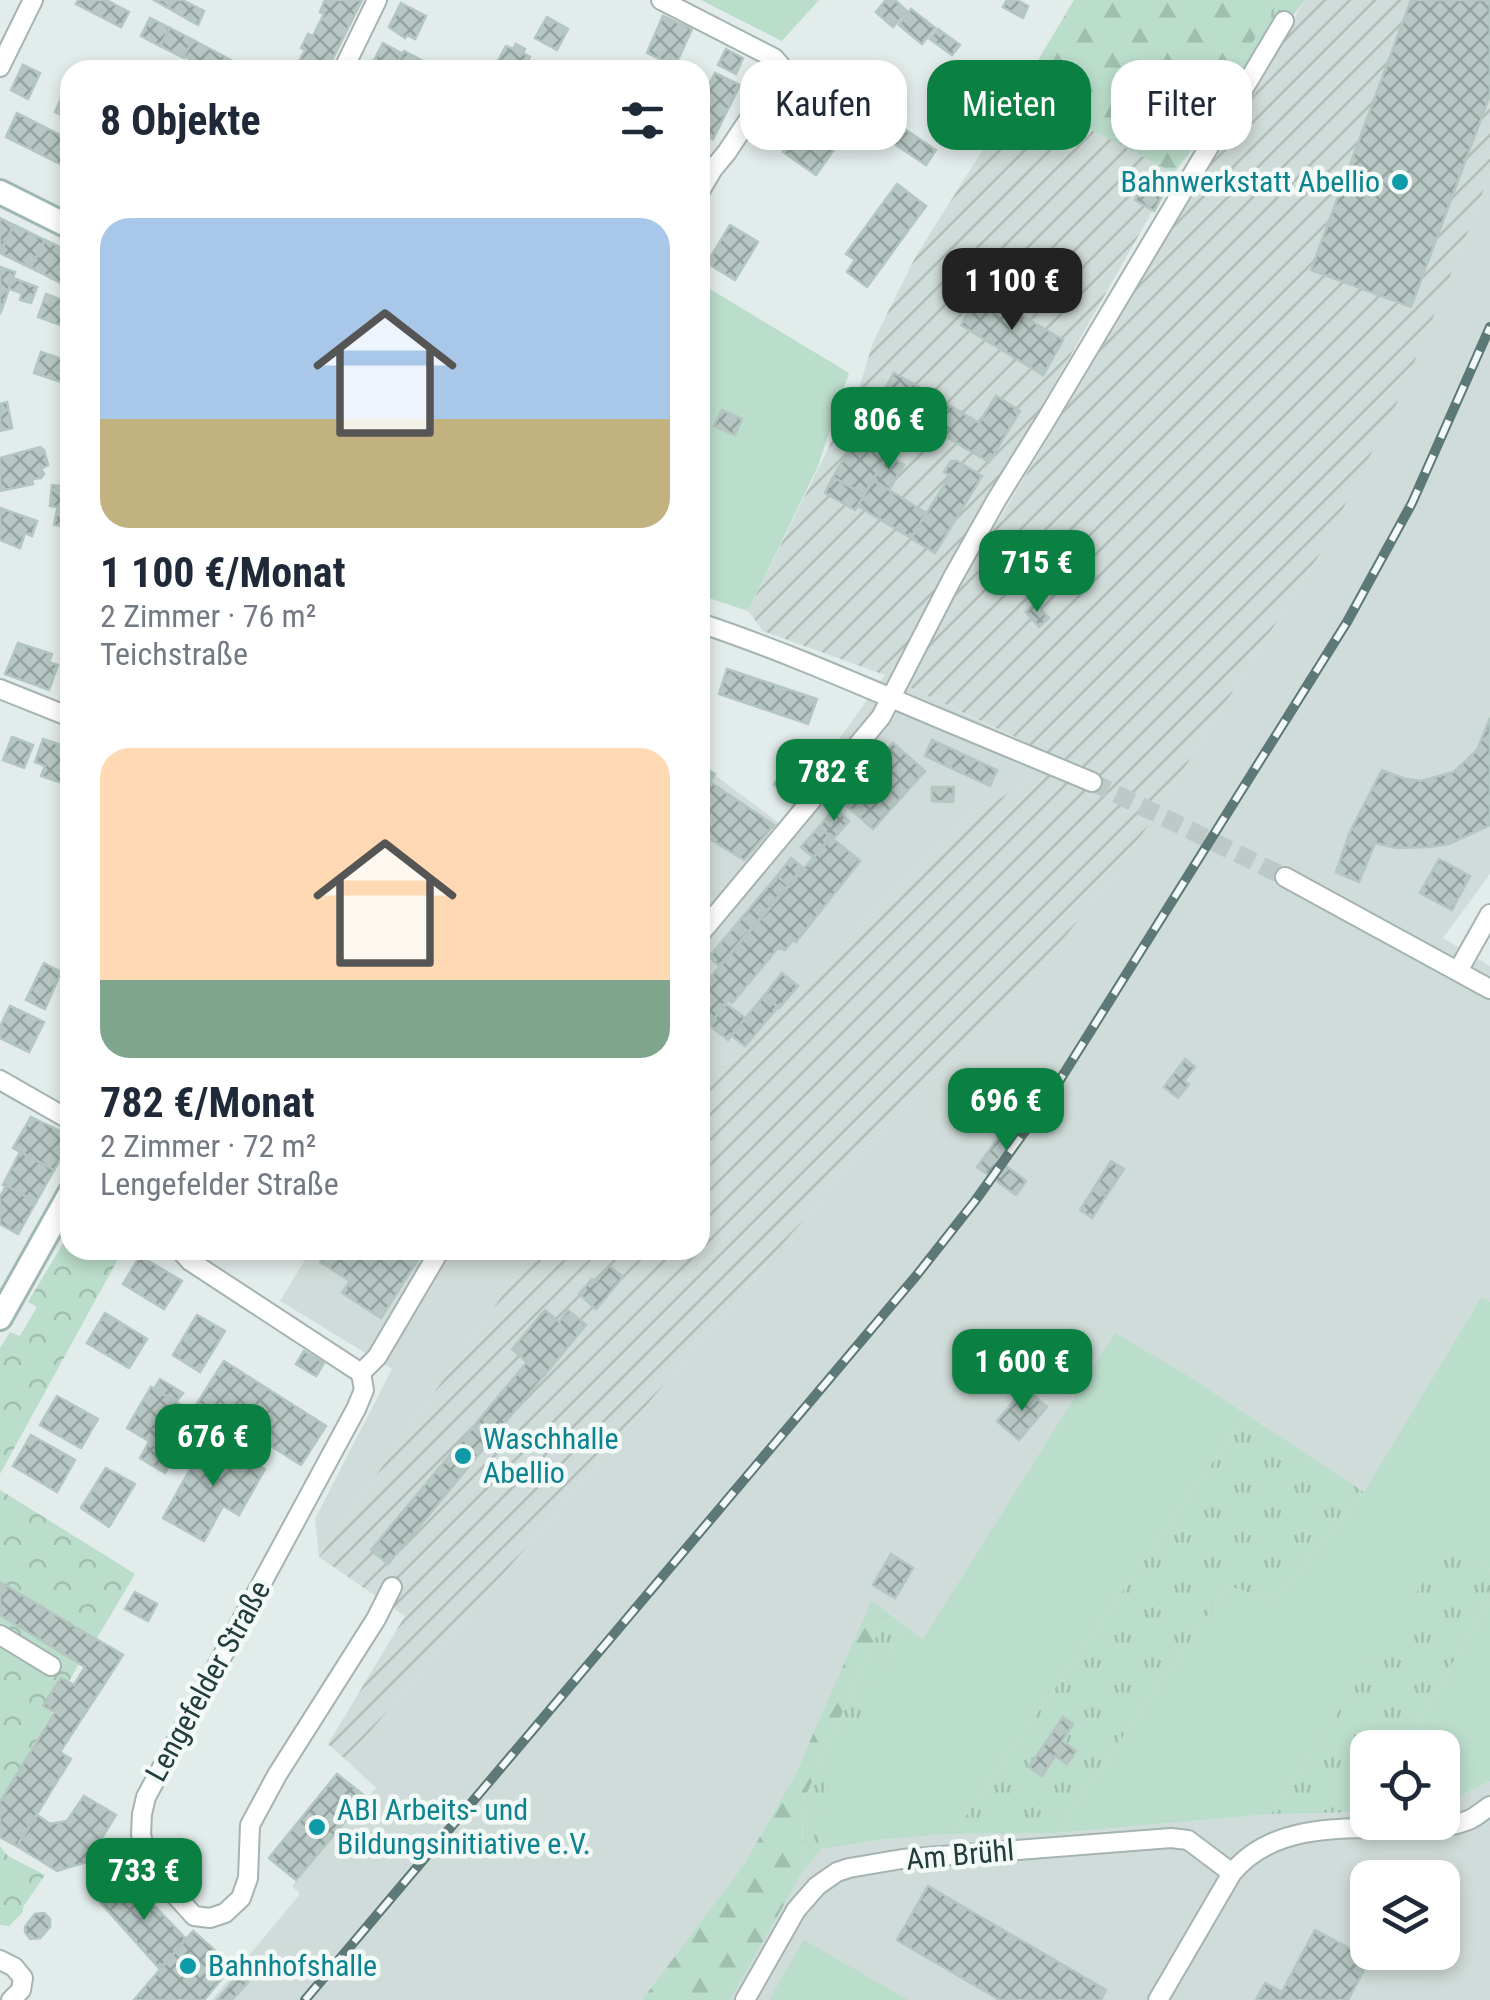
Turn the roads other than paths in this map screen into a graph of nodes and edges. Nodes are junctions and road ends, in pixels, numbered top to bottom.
1 (34, 0) edge
2 (377, 0) edge
3 (661, 0) edge
4 (1284, 21) dead end
5 (348, 60) edge
6 (0, 67) edge
7 (710, 173) edge
8 (0, 192) edge
9 (60, 222) edge
10 (710, 626) edge
11 (0, 689) edge
12 (893, 698) junction
13 (60, 712) edge
14 (1092, 782) tunnel mouth
15 (1285, 876) tunnel mouth
16 (1490, 914) edge
17 (710, 922) edge
18 (1458, 971) junction
19 (1490, 989) edge
20 (0, 1080) edge
21 (60, 1114) edge
22 (60, 1210) edge
23 (190, 1260) edge
24 (434, 1260) edge
25 (0, 1318) edge
26 (361, 1373) junction
27 (392, 1588) dead end
28 (0, 1635) edge
29 (52, 1666) dead end
30 (1490, 1806) edge
31 (1232, 1874) junction
32 (0, 1960) edge
33 (11, 2000) edge
34 (745, 2000) edge
35 (1158, 2000) edge

1 - 6 street
2 - 5 street
3 - 7 street
4 - 12 street
8 - 9 street
10 - 12 street
11 - 13 street
12 - 14 street
12 - 17 street
15 - 18 street
16 - 18 street
18 - 19 street
20 - 21 street
22 - 25 street
23 - 26 street
24 - 26 street, Lengefelder Straße
26 - 27 street, Lengefelder Straße
28 - 29 street
30 - 31 street
31 - 34 street, Am Brühl
31 - 35 street
32 - 33 street

